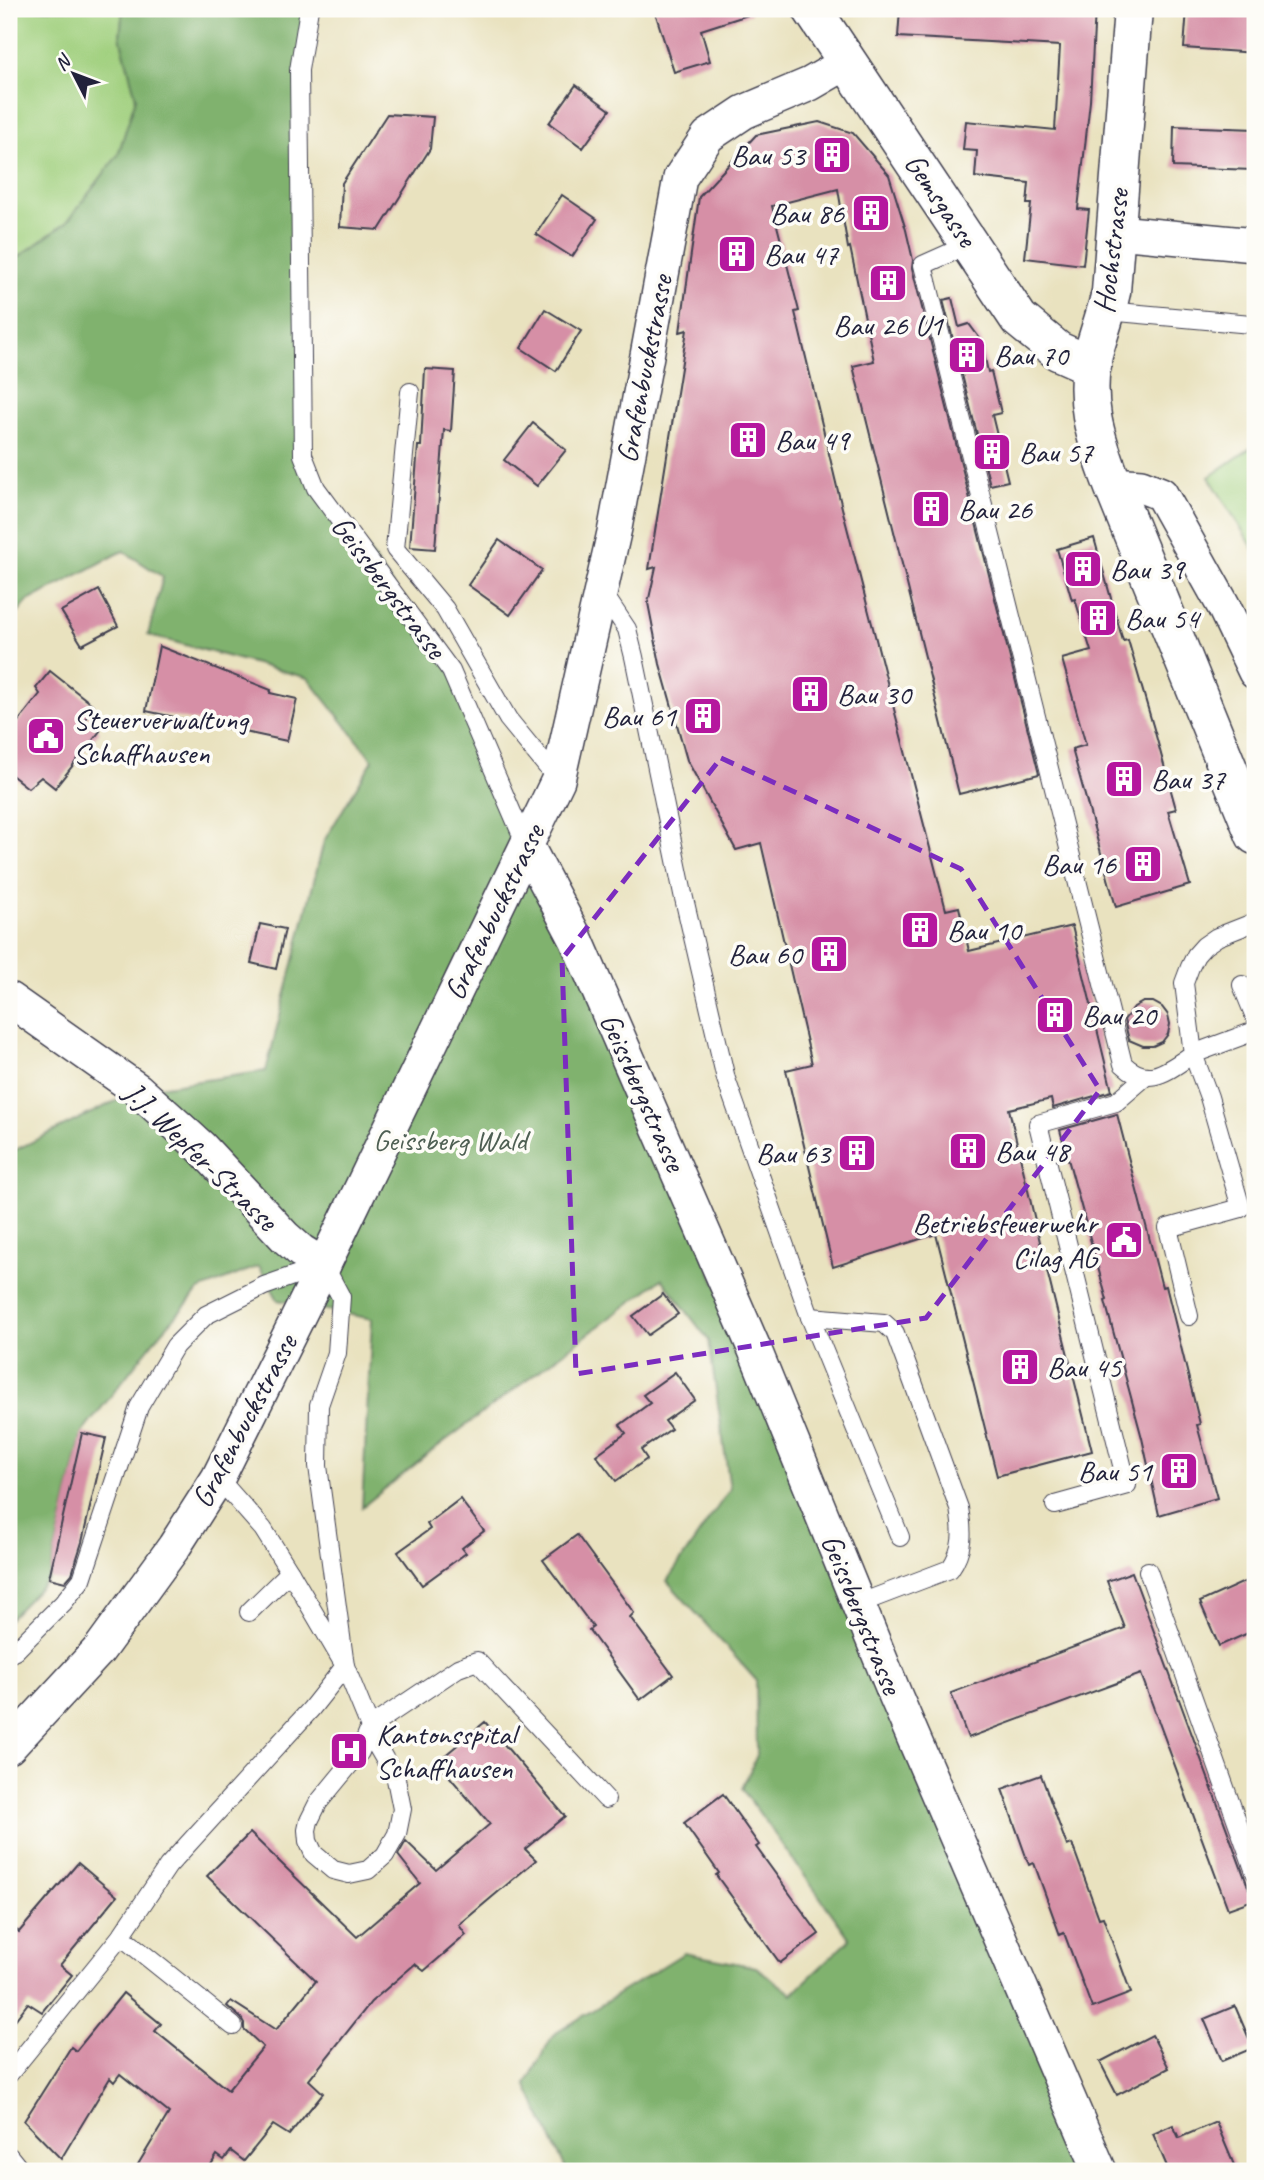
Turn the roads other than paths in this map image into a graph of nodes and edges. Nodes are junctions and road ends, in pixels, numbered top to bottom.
1 (309, 9) edge
2 (812, 9) edge
3 (1133, 9) edge
4 (848, 62) junction
5 (1117, 232) junction
6 (970, 244) junction
7 (1255, 245) edge
8 (1107, 311) junction
9 (1251, 324) dead end
10 (1092, 366) junction
11 (410, 392) dead end
12 (1114, 488) junction
13 (600, 590) junction
14 (1255, 672) edge
15 (558, 780) junction
16 (1255, 835) edge
17 (527, 846) junction
18 (1255, 922) edge
19 (1242, 985) dead end
20 (9, 999) edge
21 (1255, 1017) edge
22 (1255, 1031) edge
23 (1193, 1054) junction
24 (1145, 1077) junction
25 (324, 1265) junction
26 (1189, 1316) dead end
27 (810, 1317) junction
28 (218, 1478) junction
29 (1055, 1504) dead end
30 (900, 1537) dead end
31 (1148, 1571) dead end
32 (290, 1572) junction
33 (858, 1604) junction
34 (249, 1612) dead end
35 (9, 1654) edge
36 (345, 1666) junction
37 (370, 1727) junction
38 (9, 1747) edge
39 (606, 1799) dead end
40 (1255, 1872) edge
41 (121, 1936) junction
42 (233, 2026) dead end
43 (9, 2074) edge
44 (9, 2156) edge
45 (21, 2171) edge
46 (1100, 2171) edge

1 - 17 lane, Geissbergstrasse
2 - 4 street, Gemsgasse
3 - 5 street, Hochstrasse
4 - 6 street, Gemsgasse
4 - 13 street, Grafenbuckstrasse
5 - 7 street
5 - 8 street, Hochstrasse
6 - 10 street, Gemsgasse
6 - 24 lane
8 - 9 lane
8 - 10 street, Hochstrasse
10 - 12 street, Hochstrasse
11 - 15 lane
12 - 14 street
12 - 16 street, Hochstrasse
13 - 15 street, Grafenbuckstrasse
13 - 27 lane
15 - 17 street, Grafenbuckstrasse
17 - 25 street, Grafenbuckstrasse
17 - 33 street, Geissbergstrasse
18 - 23 lane
19 - 21 lane
20 - 25 street, J.J. Wepfer-Strasse
22 - 23 lane
23 - 24 lane
23 - 26 lane
24 - 29 lane
25 - 28 street, Grafenbuckstrasse
25 - 35 lane
25 - 36 lane
27 - 30 lane
27 - 33 lane
28 - 32 lane
28 - 38 street, Grafenbuckstrasse
31 - 40 lane
32 - 34 lane
32 - 36 lane
33 - 46 street, Geissbergstrasse
36 - 37 lane
36 - 41 lane
37 - 37 lane
37 - 39 lane
41 - 42 lane
41 - 43 lane
44 - 45 lane

